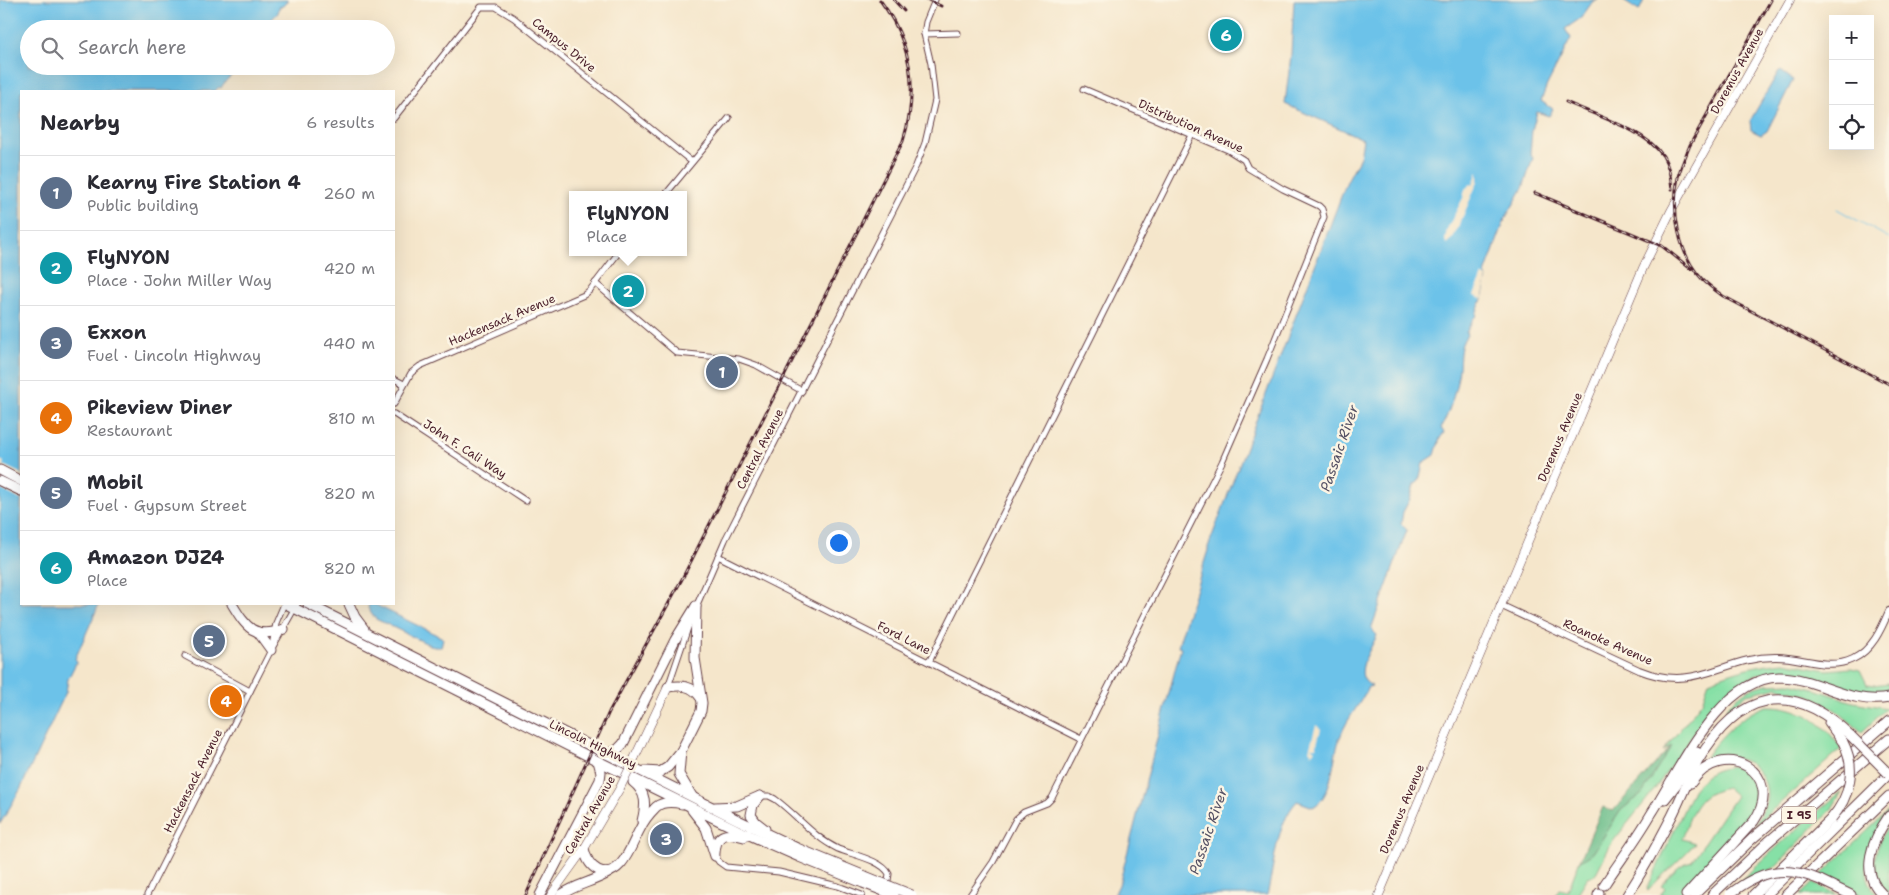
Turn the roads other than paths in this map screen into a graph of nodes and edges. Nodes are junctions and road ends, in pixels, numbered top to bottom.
1 (935, 0) edge
2 (1790, 0) edge
3 (958, 33) dead end
4 (924, 34) junction
5 (1084, 89) dead end
6 (395, 117) edge
7 (728, 118) dead end
8 (1192, 135) junction
9 (692, 162) junction
10 (668, 191) edge
11 (616, 256) edge
12 (595, 283) junction
13 (395, 379) edge
14 (404, 384) junction
15 (802, 391) junction
16 (395, 402) edge
17 (395, 415) edge
18 (0, 470) edge
19 (20, 480) edge
20 (0, 481) edge
21 (20, 491) edge
22 (526, 501) dead end
23 (718, 556) junction
24 (233, 605) edge
25 (284, 605) edge
26 (310, 605) edge
27 (349, 605) edge
28 (1500, 605) junction
29 (296, 606) edge
30 (696, 606) junction
31 (1889, 611) edge
32 (284, 629) junction
33 (258, 632) junction
34 (274, 632) junction
35 (367, 633) junction
36 (271, 650) junction
37 (185, 656) dead end
38 (929, 662) junction
39 (668, 688) junction
40 (250, 692) junction
41 (700, 698) junction
42 (1889, 698) edge
43 (1889, 720) edge
44 (1850, 737) junction
45 (1081, 739) junction
46 (1889, 739) edge
47 (681, 751) junction
48 (606, 754) junction
49 (598, 761) junction
50 (1889, 768) edge
51 (637, 770) junction
52 (619, 771) junction
53 (1889, 774) edge
54 (760, 796) junction
55 (1889, 796) edge
56 (1681, 797) junction
57 (691, 802) junction
58 (711, 807) junction
59 (1651, 815) junction
60 (1889, 816) edge
61 (641, 827) junction
62 (772, 841) junction
63 (584, 849) junction
64 (715, 856) junction
65 (611, 872) junction
66 (864, 880) junction
67 (1600, 891) edge
68 (147, 895) edge
69 (540, 895) edge
70 (550, 895) edge
71 (561, 895) edge
72 (862, 895) edge
73 (884, 895) edge
74 (894, 895) edge
75 (912, 895) edge
76 (970, 895) edge
77 (1379, 895) edge
78 (1626, 895) edge
79 (1686, 895) edge
80 (1694, 895) edge
81 (1712, 895) edge
82 (1730, 895) edge
83 (1753, 895) edge
84 (1766, 895) edge
85 (1786, 895) edge
86 (1851, 895) edge
87 (1883, 895) edge

1 - 4 street, Central Avenue
2 - 28 main road, Doremus Avenue
3 - 4 street
4 - 15 street, Central Avenue
5 - 8 street, Distribution Avenue
6 - 9 street, Campus Drive
7 - 9 street
8 - 38 street
8 - 45 street, Distribution Avenue
9 - 10 street
11 - 12 street, Hackensack Avenue
12 - 14 street, Hackensack Avenue
12 - 15 street
13 - 14 street
14 - 16 street, Hackensack Avenue
15 - 23 street, Central Avenue
17 - 22 street, John F. Cali Way
18 - 19 highway
20 - 21 highway
23 - 30 street, Central Avenue
23 - 38 street, Ford Lane
24 - 33 highway
25 - 34 street, Hackensack Avenue
26 - 35 highway, Lincoln Highway
27 - 35 highway
28 - 31 street, Roanoke Avenue
28 - 77 main road, Doremus Avenue
29 - 32 street, Hackensack Avenue
29 - 49 highway, Lincoln Highway
30 - 39 street, Central Avenue
30 - 41 highway
30 - 48 highway
32 - 34 highway
32 - 36 street, Hackensack Avenue
33 - 34 highway
33 - 36 highway
34 - 36 street, Hackensack Avenue
35 - 48 highway, Lincoln Highway
36 - 40 street, Hackensack Avenue
37 - 40 street
38 - 45 street, Ford Lane
39 - 41 highway
39 - 63 main road, Central Avenue, bridge
40 - 68 street, Hackensack Avenue
41 - 47 highway
42 - 59 highway
43 - 80 highway, I 95
44 - 50 highway
44 - 53 highway, bridge
44 - 56 highway
44 - 59 highway
44 - 83 highway, bridge
45 - 76 street
46 - 81 highway, I 95
47 - 51 highway
47 - 57 highway
48 - 51 highway, Lincoln Highway
49 - 52 highway, Lincoln Highway
49 - 69 highway
51 - 57 highway, Lincoln Highway
52 - 57 highway, Lincoln Highway
52 - 61 highway
53 - 84 highway, I 95
54 - 58 highway
54 - 62 highway
54 - 73 street
55 - 85 highway
56 - 78 highway
56 - 79 highway
57 - 58 highway, Lincoln Highway
57 - 61 highway
57 - 62 highway, Lincoln Highway
57 - 64 highway
58 - 62 highway, Lincoln Highway
59 - 67 highway
60 - 87 highway
61 - 65 highway
62 - 64 highway
62 - 66 highway, Lincoln Highway
63 - 65 highway
63 - 70 main road, Central Avenue
64 - 72 street
65 - 71 highway
66 - 74 highway, Lincoln Highway, bridge
66 - 75 highway, Lincoln Highway, bridge
82 - 86 highway, bridge

